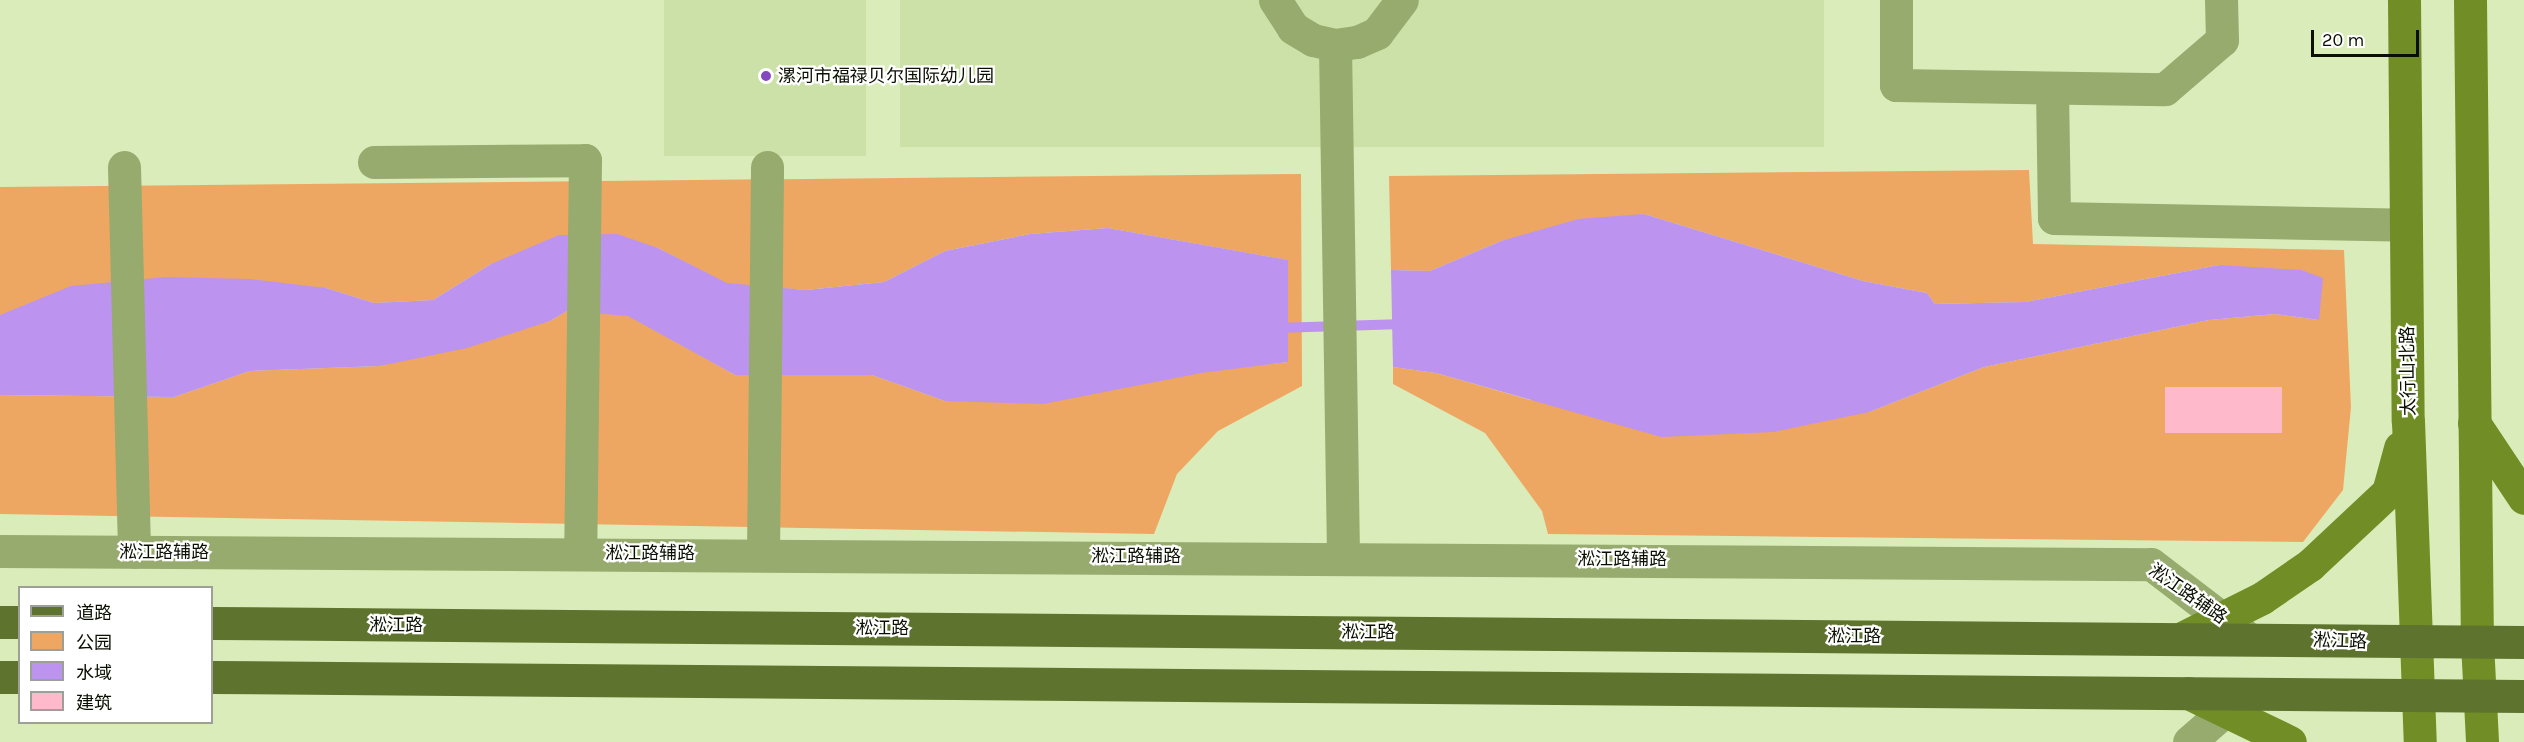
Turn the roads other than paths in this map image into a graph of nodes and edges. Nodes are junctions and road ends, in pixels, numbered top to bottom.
1 (1275, 0) edge
2 (1402, 0) edge
3 (1896, 0) edge
4 (2221, 0) edge
5 (2404, 0) edge
6 (2470, 0) edge
7 (1335, 45) junction
8 (2052, 89) junction
9 (374, 162) dead end
10 (124, 167) dead end
11 (766, 167) dead end
12 (2406, 225) junction
13 (2408, 421) junction
14 (2474, 423) junction
15 (2524, 498) edge
16 (0, 551) edge
17 (134, 552) junction
18 (580, 553) junction
19 (763, 554) junction
20 (1343, 557) junction
21 (0, 622) edge
22 (18, 622) edge
23 (213, 623) edge
24 (2236, 628) junction
25 (2477, 642) junction
26 (2524, 642) edge
27 (2415, 643) junction
28 (0, 677) edge
29 (18, 677) edge
30 (213, 677) edge
31 (2418, 696) junction
32 (2524, 696) edge
33 (2481, 697) junction
34 (2235, 702) junction
35 (2189, 742) edge
36 (2290, 742) edge
37 (2420, 742) edge
38 (2482, 742) edge

1 - 7 street
2 - 7 street
3 - 8 street
4 - 8 street
5 - 12 main road, 太行山北路
6 - 14 main road
7 - 20 street
8 - 12 street
9 - 18 street
10 - 17 street
11 - 19 street
12 - 13 main road, 太行山北路
13 - 24 main road
13 - 27 main road, 太行山北路
14 - 15 main road
14 - 25 main road
16 - 17 street, 淞江路辅路
17 - 18 street, 淞江路辅路
18 - 19 street, 淞江路辅路
19 - 20 street, 淞江路辅路
20 - 24 street, 淞江路辅路
21 - 22 main road
23 - 24 main road, 淞江路
24 - 27 main road, 淞江路
25 - 26 main road, 淞江路
25 - 27 main road, 淞江路
25 - 33 main road
27 - 31 main road, 太行山北路
28 - 29 main road
30 - 34 main road
31 - 33 main road
31 - 34 main road
31 - 37 main road, 太行山北路
32 - 33 main road
33 - 38 main road
34 - 35 street
34 - 36 main road

